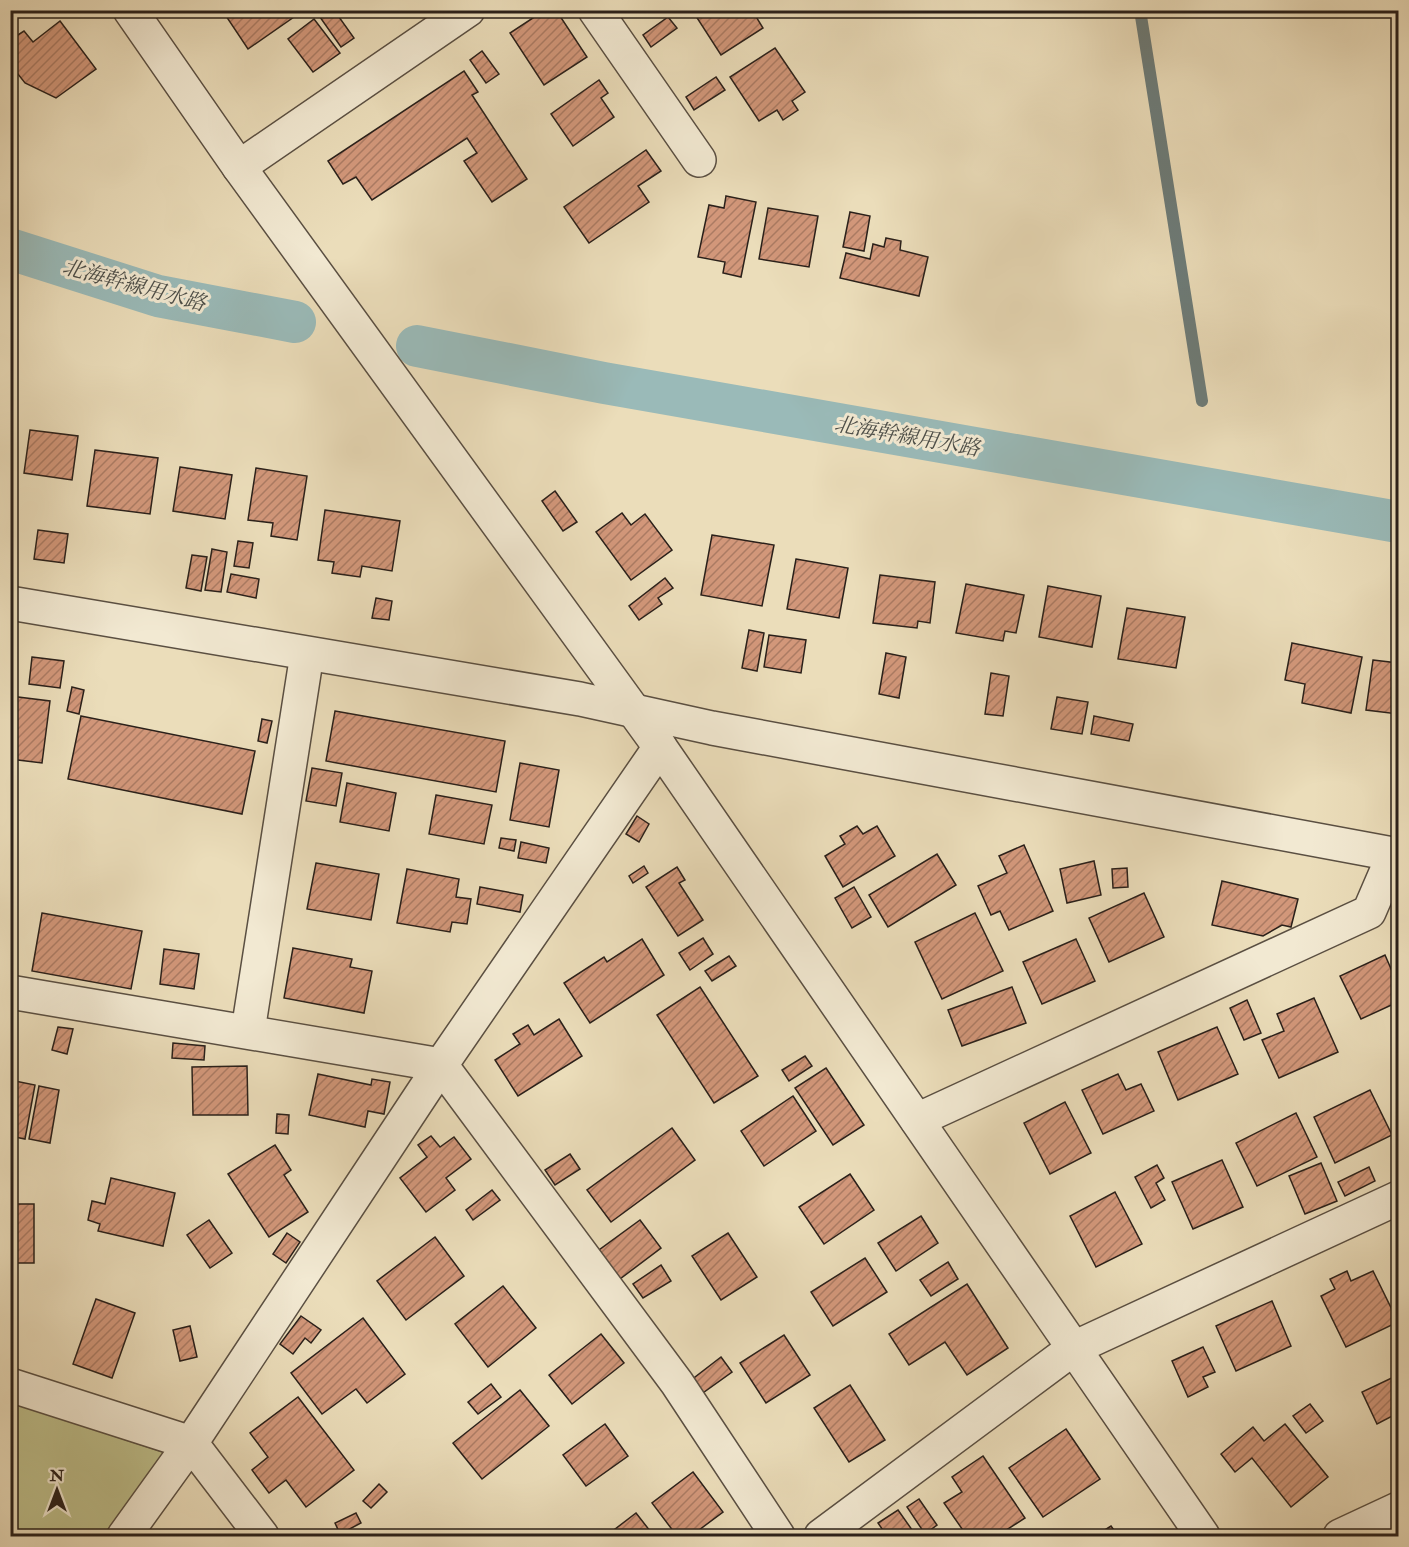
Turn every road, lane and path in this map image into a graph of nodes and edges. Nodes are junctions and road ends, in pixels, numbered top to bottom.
1 (130, 10) edge
2 (468, 10) edge
3 (596, 10) edge
4 (699, 160) dead end
5 (239, 167) junction
6 (10, 603) edge
7 (307, 654) junction
8 (632, 710) junction
9 (660, 747) junction
10 (1396, 855) edge
11 (10, 992) edge
12 (248, 1031) junction
13 (441, 1065) junction
14 (917, 1120) junction
15 (1398, 1198) edge
16 (1074, 1347) junction
17 (10, 1385) edge
18 (191, 1443) junction
19 (1398, 1509) edge
20 (124, 1536) edge
21 (262, 1536) edge
22 (778, 1536) edge
23 (821, 1536) edge
24 (1203, 1536) edge
25 (1340, 1536) edge

1 - 5 street
2 - 5 street
3 - 4 street
5 - 8 street
6 - 7 street
7 - 8 street
7 - 12 street
8 - 9 street
8 - 10 street
9 - 13 street
9 - 14 street
10 - 14 street
11 - 12 street
12 - 13 street
13 - 18 street
13 - 22 street
14 - 16 street
15 - 16 street
16 - 23 street
16 - 24 street
17 - 18 street
18 - 20 street
18 - 21 street
19 - 25 street

